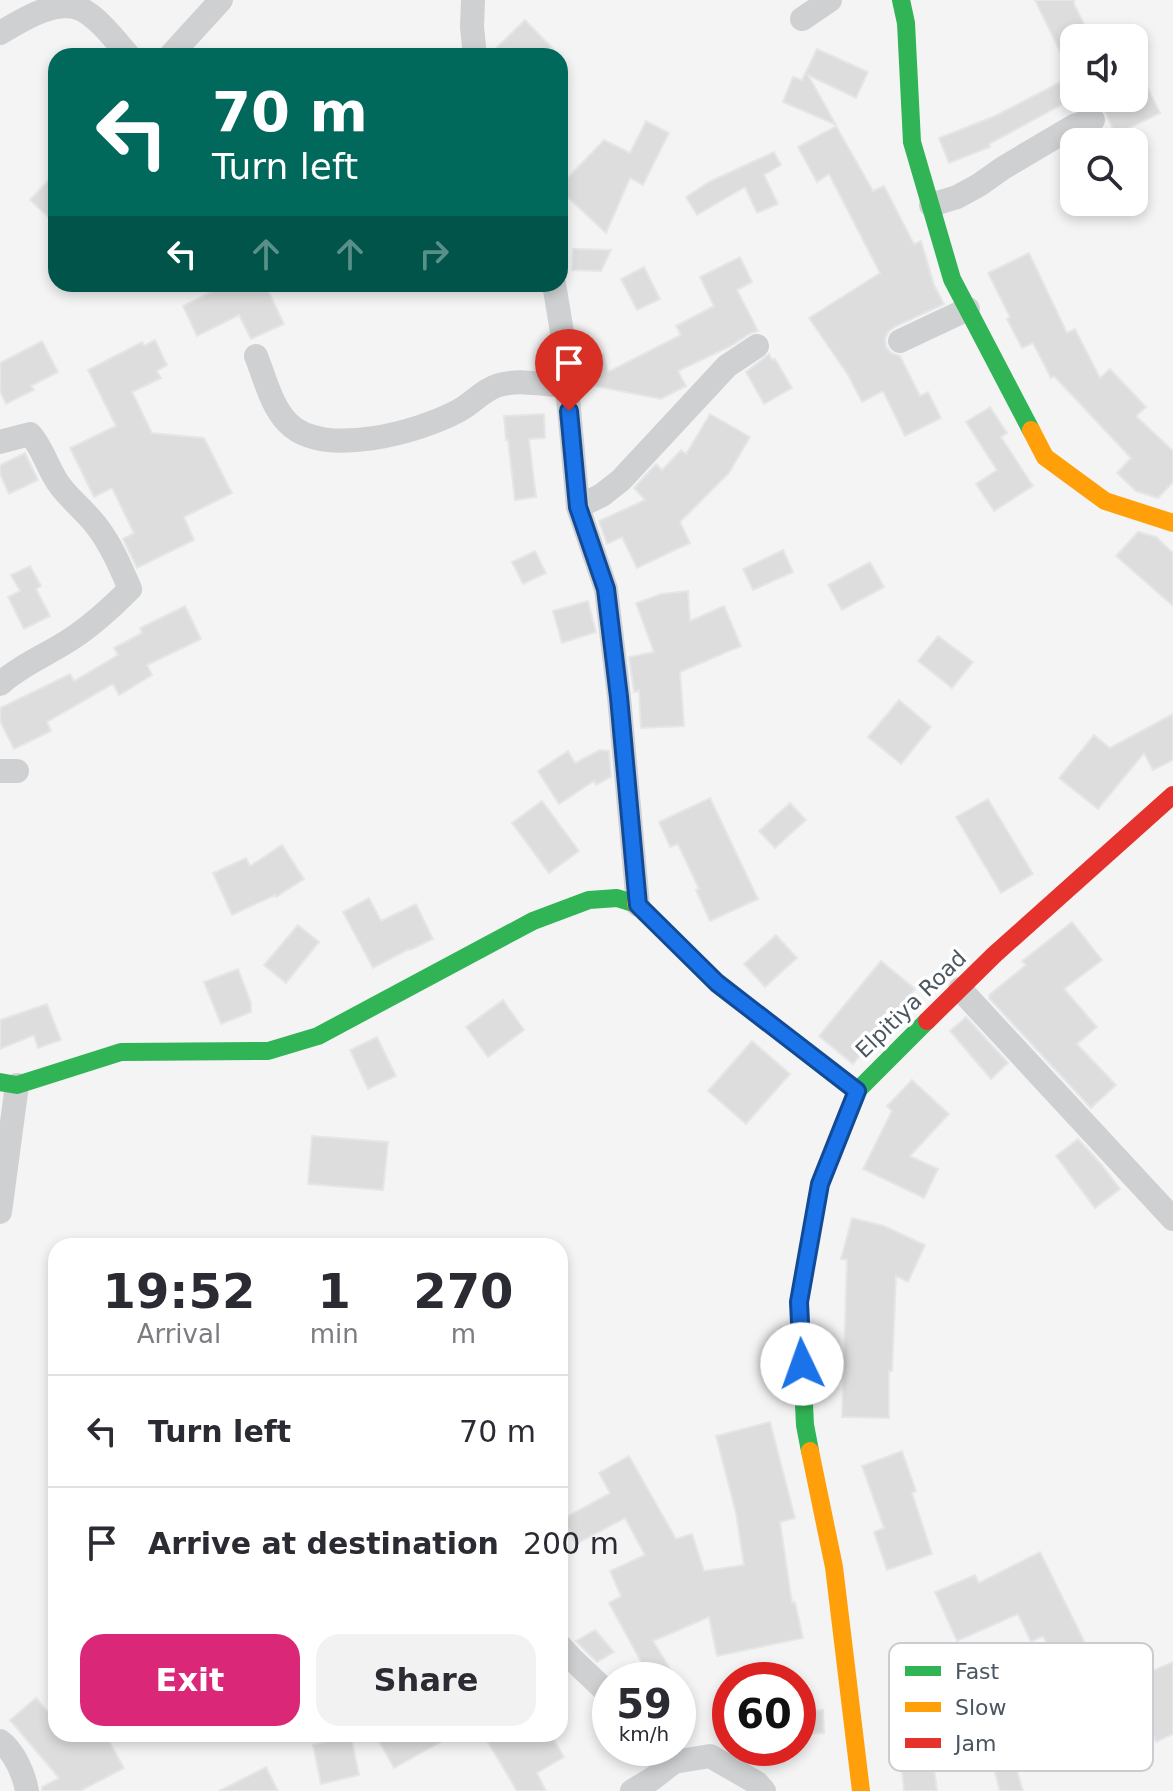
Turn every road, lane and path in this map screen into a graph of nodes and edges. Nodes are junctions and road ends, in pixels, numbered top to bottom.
1 (221, 0) edge
2 (473, 0) edge
3 (830, 0) edge
4 (901, 0) edge
5 (802, 19) dead end
6 (0, 33) edge
7 (121, 48) edge
8 (177, 48) edge
9 (474, 48) edge
10 (1093, 120) dead end
11 (931, 205) junction
12 (555, 292) edge
13 (968, 309) junction
14 (900, 341) dead end
15 (757, 346) dead end
16 (256, 356) dead end
17 (567, 386) junction
18 (0, 442) edge
19 (578, 507) junction
20 (1173, 523) edge
21 (0, 684) edge
22 (1173, 795) edge
23 (638, 905) junction
24 (960, 989) junction
25 (8, 1084) edge
26 (857, 1091) junction
27 (0, 1212) edge
28 (1173, 1219) edge
29 (568, 1654) edge
30 (592, 1677) edge
31 (0, 1741) edge
32 (698, 1758) joint
33 (27, 1791) edge
34 (632, 1791) edge
35 (764, 1791) edge
36 (861, 1791) edge

1 - 8 street
2 - 9 street
3 - 5 street
4 - 11 street
6 - 7 street
10 - 11 street
11 - 13 street
12 - 17 street
13 - 14 street
13 - 20 street
15 - 19 street
16 - 17 street
17 - 19 street
18 - 21 street
19 - 23 street
22 - 24 street, Elpitiya Road
23 - 25 street
23 - 26 street
24 - 26 street, Elpitiya Road
24 - 28 street
25 - 27 street
26 - 36 street, Elpitiya Road
29 - 30 street
31 - 33 street
32 - 34 street
32 - 35 street

